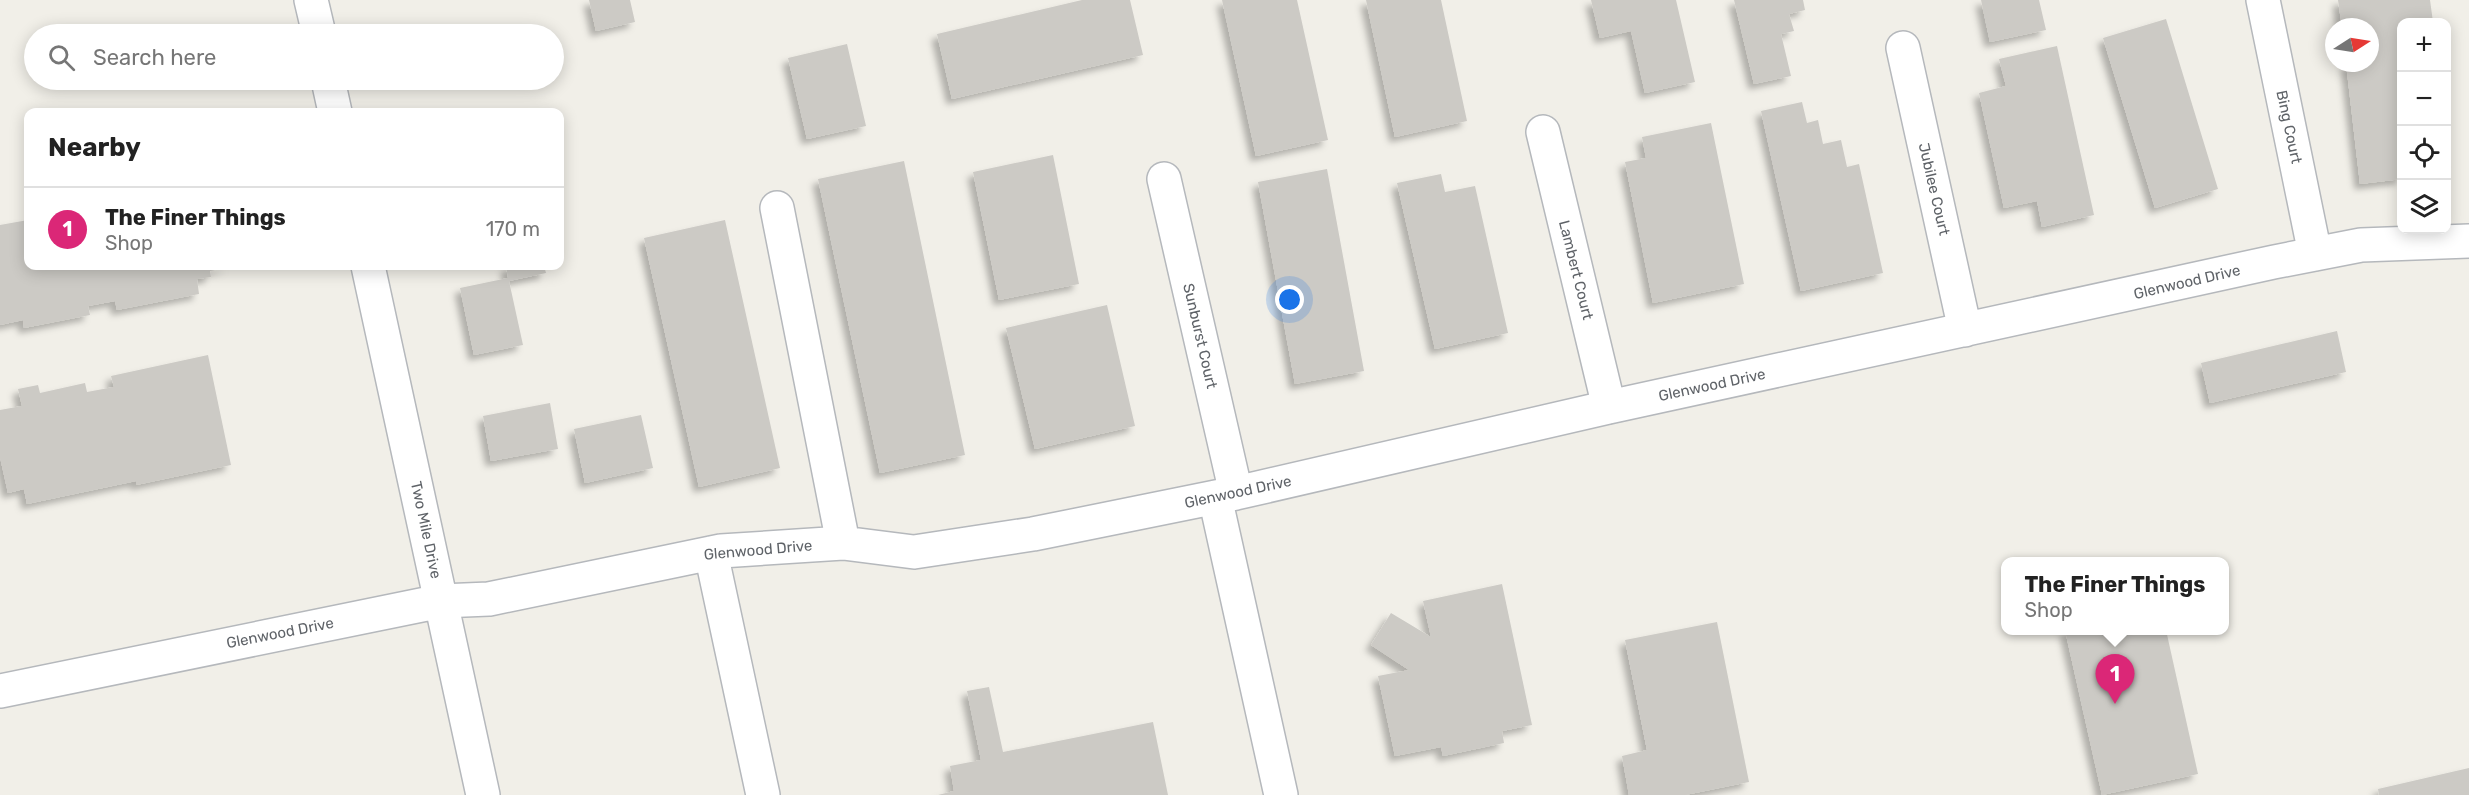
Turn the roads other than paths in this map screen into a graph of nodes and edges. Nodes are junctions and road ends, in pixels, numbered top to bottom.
1 (311, 0) edge
2 (2263, 0) edge
3 (317, 24) edge
4 (1903, 48) dead end
5 (330, 90) edge
6 (334, 108) edge
7 (1543, 132) dead end
8 (1164, 179) dead end
9 (777, 208) dead end
10 (2469, 241) edge
11 (2315, 254) junction
12 (369, 270) edge
13 (1965, 330) junction
14 (1609, 407) junction
15 (1226, 495) junction
16 (843, 543) junction
17 (711, 553) junction
18 (441, 601) junction
19 (0, 691) edge
20 (483, 795) edge
21 (763, 795) edge
22 (1281, 795) edge

1 - 3 street
2 - 11 street, Bing Court
4 - 13 street, Jubilee Court
5 - 6 street
7 - 14 street, Lambert Court
8 - 15 street, Sunburst Court
9 - 16 street
10 - 11 street, Glenwood Drive
11 - 13 street, Glenwood Drive
12 - 18 street, Two Mile Drive
13 - 14 street, Glenwood Drive
14 - 15 street, Glenwood Drive
15 - 16 street, Glenwood Drive
15 - 22 street, Sunburst Court
16 - 17 street, Glenwood Drive
17 - 18 street, Glenwood Drive
17 - 21 street
18 - 19 street, Glenwood Drive
18 - 20 street, Two Mile Drive

